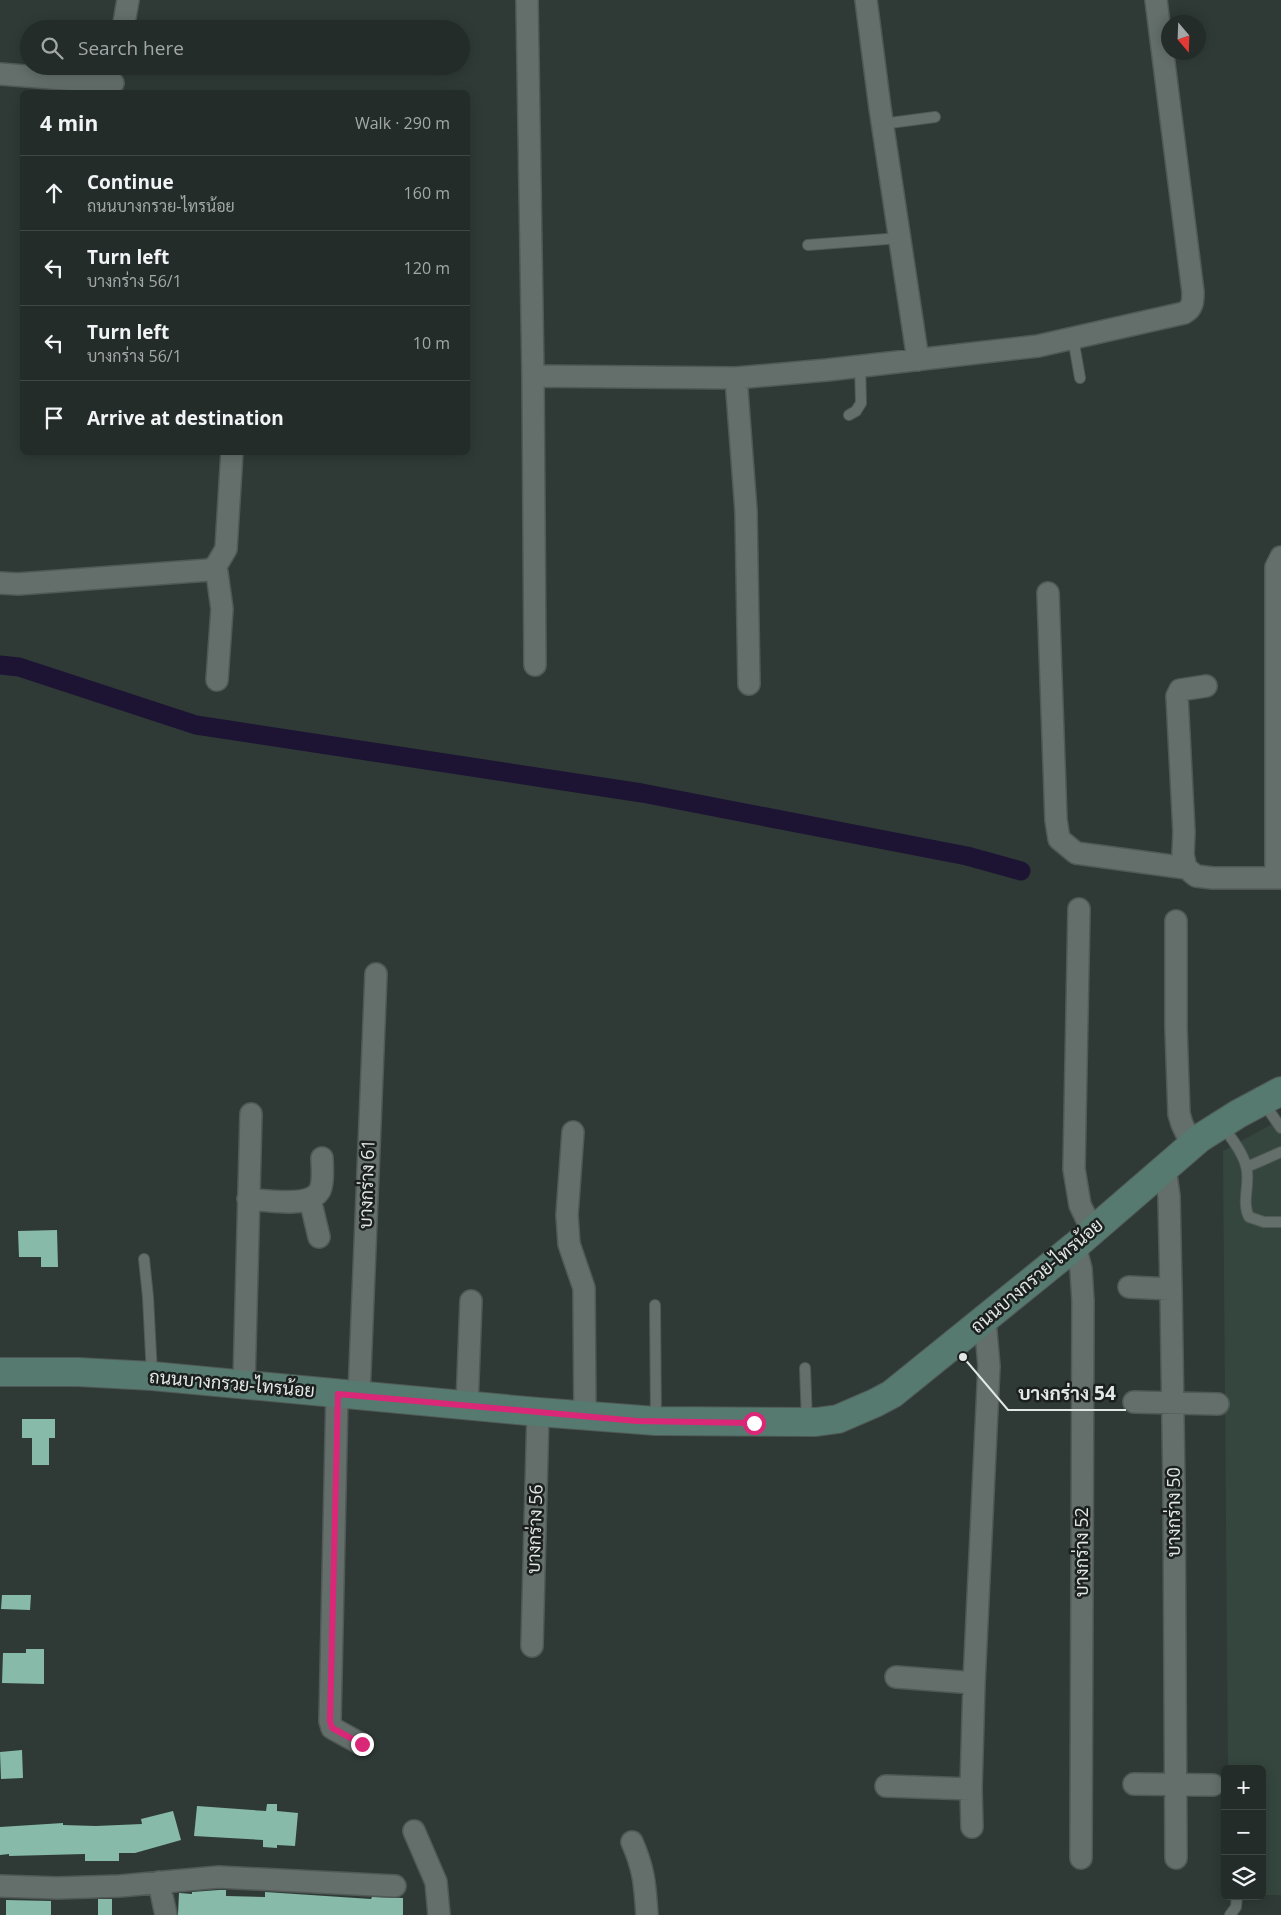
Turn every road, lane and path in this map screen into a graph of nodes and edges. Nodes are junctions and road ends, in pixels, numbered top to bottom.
1 (128, 0) edge
2 (527, 0) edge
3 (866, 0) edge
4 (1156, 0) edge
5 (124, 20) edge
6 (0, 74) edge
7 (114, 81) edge
8 (935, 117) dead end
9 (882, 124) junction
10 (900, 238) junction
11 (808, 245) dead end
12 (1073, 338) junction
13 (918, 360) junction
14 (860, 366) junction
15 (533, 376) junction
16 (736, 378) junction
17 (1080, 378) dead end
18 (849, 414) dead end
19 (232, 455) edge
20 (1281, 557) edge
21 (216, 566) junction
22 (0, 583) edge
23 (1048, 593) dead end
24 (535, 665) dead end
25 (217, 680) dead end
26 (748, 684) dead end
27 (1206, 686) dead end
28 (1186, 868) junction
29 (1278, 878) edge
30 (1079, 910) dead end
31 (1176, 921) dead end
32 (376, 974) dead end
33 (1272, 1096) edge
34 (251, 1114) dead end
35 (1222, 1124) junction
36 (1281, 1128) edge
37 (573, 1132) dead end
38 (1192, 1145) junction
39 (1281, 1152) edge
40 (322, 1158) dead end
41 (1246, 1167) junction
42 (1164, 1168) junction
43 (248, 1199) junction
44 (310, 1199) junction
45 (1281, 1222) edge
46 (319, 1237) dead end
47 (1084, 1238) junction
48 (144, 1259) dead end
49 (1129, 1287) dead end
50 (1171, 1288) junction
51 (471, 1301) dead end
52 (654, 1305) dead end
53 (984, 1321) junction
54 (805, 1368) dead end
55 (0, 1372) edge
56 (152, 1376) junction
57 (244, 1384) junction
58 (348, 1394) junction
59 (1134, 1402) dead end
60 (1173, 1402) junction
61 (1218, 1404) dead end
62 (467, 1405) junction
63 (538, 1412) junction
64 (585, 1416) junction
65 (656, 1421) junction
66 (807, 1422) junction
67 (532, 1646) dead end
68 (896, 1677) dead end
69 (974, 1683) junction
70 (362, 1744) dead end
71 (1134, 1784) dead end
72 (1176, 1785) junction
73 (1213, 1785) dead end
74 (886, 1786) dead end
75 (972, 1789) junction
76 (972, 1827) dead end
77 (414, 1831) dead end
78 (632, 1842) dead end
79 (1081, 1858) dead end
80 (1176, 1858) dead end
81 (159, 1882) junction
82 (0, 1886) edge
83 (395, 1886) dead end
84 (1237, 1900) edge
85 (166, 1915) edge
86 (439, 1915) edge
87 (647, 1915) edge
88 (1230, 1915) edge

1 - 5 street
2 - 15 street
3 - 9 street
4 - 12 street
6 - 7 street
8 - 9 lane
9 - 10 street
10 - 11 lane
10 - 13 street
12 - 13 street
12 - 17 lane
13 - 14 street
14 - 16 street
14 - 18 lane
15 - 16 street
15 - 24 street
16 - 26 street
19 - 21 street
20 - 29 street
21 - 22 street
21 - 25 street
23 - 28 street
27 - 28 street
28 - 29 street
30 - 47 street, บางกร่าง 52
31 - 38 street
32 - 58 street, บางกร่าง 61
33 - 35 main road, ถนนบางกรวย-ไทรน้อย
33 - 36 lane
34 - 43 street
35 - 38 main road, ถนนบางกรวย-ไทรน้อย
35 - 41 lane
37 - 64 street
38 - 42 main road, ถนนบางกรวย-ไทรน้อย
39 - 41 lane
40 - 44 street
41 - 45 lane
42 - 47 main road, ถนนบางกรวย-ไทรน้อย
42 - 50 street, บางกร่าง 50
43 - 44 street
43 - 57 street
44 - 46 street
47 - 53 main road, ถนนบางกรวย-ไทรน้อย
47 - 79 street, บางกร่าง 52
48 - 56 lane
49 - 50 street
50 - 60 street, บางกร่าง 50
51 - 62 street
52 - 65 lane
53 - 66 main road, ถนนบางกรวย-ไทรน้อย
53 - 69 street
54 - 66 lane
55 - 56 main road, ถนนบางกรวย-ไทรน้อย
56 - 57 main road, ถนนบางกรวย-ไทรน้อย
57 - 58 main road, ถนนบางกรวย-ไทรน้อย
58 - 62 main road, ถนนบางกรวย-ไทรน้อย
58 - 70 street, บางกร่าง 61
59 - 60 street
60 - 61 street
60 - 72 street, บางกร่าง 50
62 - 63 main road, ถนนบางกรวย-ไทรน้อย
63 - 64 main road, ถนนบางกรวย-ไทรน้อย
63 - 67 street, บางกร่าง 56
64 - 65 main road, ถนนบางกรวย-ไทรน้อย
65 - 66 main road, ถนนบางกรวย-ไทรน้อย
68 - 69 street
69 - 75 street
71 - 72 street
72 - 73 street
72 - 80 street, บางกร่าง 50
74 - 75 street
75 - 76 street
77 - 86 street
78 - 87 street
81 - 82 street
81 - 83 street
81 - 85 street
84 - 88 lane

